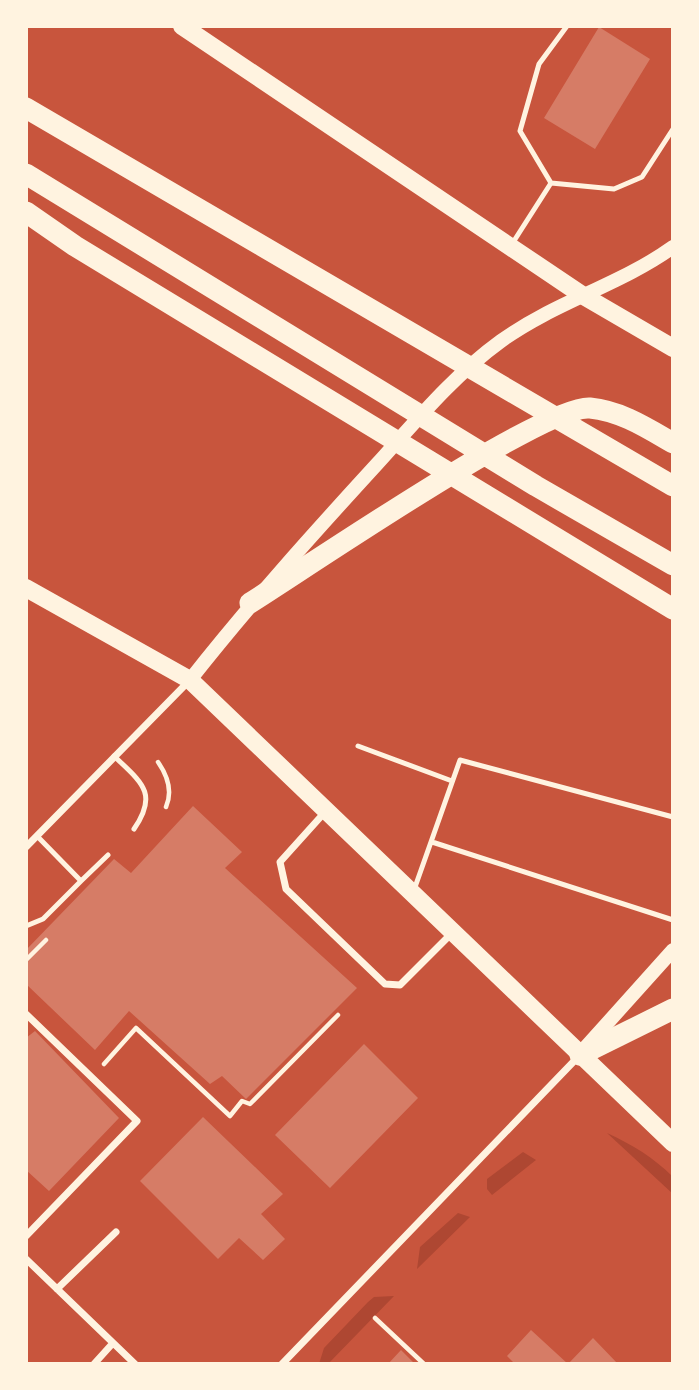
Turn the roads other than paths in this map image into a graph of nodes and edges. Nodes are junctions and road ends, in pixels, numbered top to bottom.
1 (182, 26) edge
2 (567, 26) edge
3 (206, 32) edge
4 (26, 108) edge
5 (673, 129) edge
6 (26, 174) edge
7 (551, 183) junction
8 (26, 212) edge
9 (511, 247) junction
10 (673, 247) edge
11 (582, 295) junction
12 (673, 348) edge
13 (673, 443) edge
14 (673, 486) edge
15 (673, 565) edge
16 (26, 588) edge
17 (250, 603) junction
18 (673, 609) edge
19 (190, 680) junction
20 (358, 746) dead end
21 (114, 757) junction
22 (452, 781) junction
23 (326, 811) junction
24 (673, 817) edge
25 (134, 829) dead end
26 (37, 836) junction
27 (432, 842) junction
28 (26, 847) edge
29 (108, 855) dead end
30 (81, 881) junction
31 (413, 893) junction
32 (673, 920) edge
33 (26, 926) edge
34 (453, 932) junction
35 (673, 950) edge
36 (673, 1009) edge
37 (26, 1014) edge
38 (580, 1055) junction
39 (673, 1143) edge
40 (116, 1232) dead end
41 (26, 1236) edge
42 (26, 1259) edge
43 (57, 1289) junction
44 (113, 1343) junction
45 (94, 1364) edge
46 (135, 1364) edge
47 (282, 1364) edge

1 - 3 main road
2 - 7 lane
3 - 9 main road
4 - 14 highway
5 - 7 lane
6 - 15 highway
7 - 9 lane
8 - 18 highway
9 - 11 main road
10 - 11 main road
11 - 12 main road
11 - 17 main road
13 - 17 highway
16 - 19 main road
17 - 19 main road
19 - 21 street
19 - 23 main road
20 - 22 lane
21 - 25 lane
21 - 26 street
22 - 24 lane
22 - 27 lane
23 - 31 main road
23 - 34 street
26 - 28 street
26 - 30 lane
27 - 31 lane
27 - 32 lane
29 - 30 lane
30 - 33 lane
31 - 34 main road
34 - 38 main road
35 - 38 main road
36 - 38 highway
37 - 41 street
38 - 39 main road
38 - 47 street
40 - 43 street
42 - 43 street
43 - 44 street
44 - 45 street
44 - 46 street

